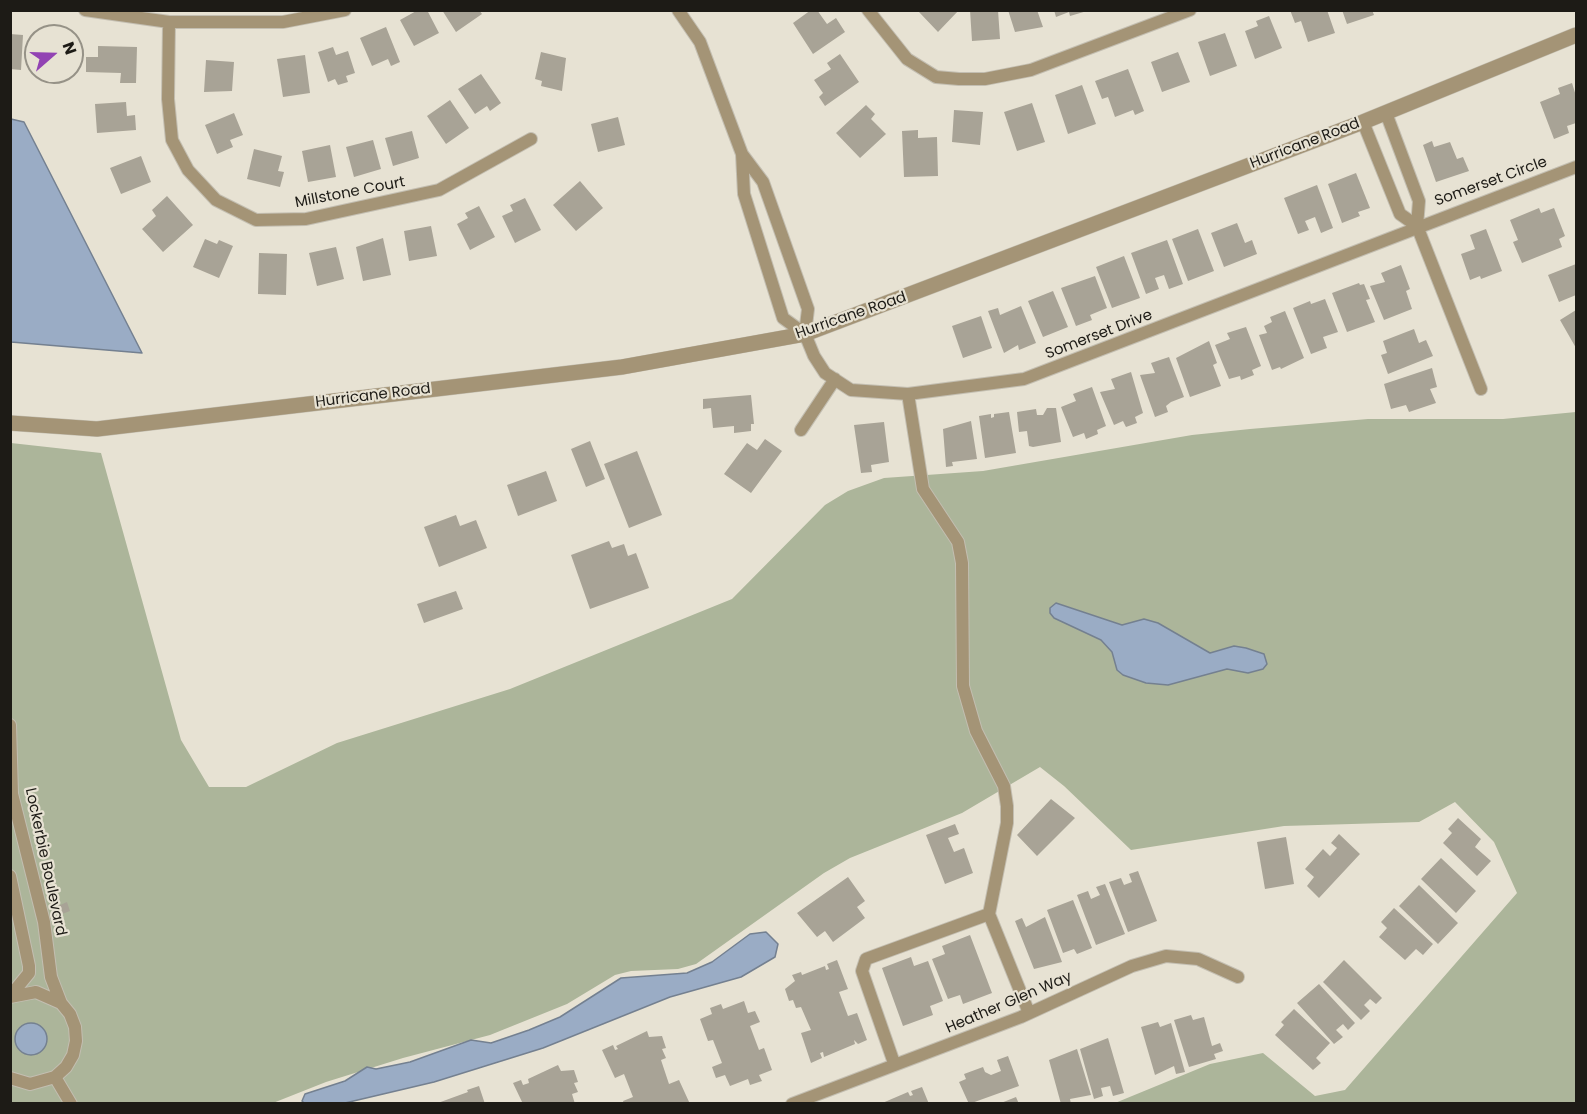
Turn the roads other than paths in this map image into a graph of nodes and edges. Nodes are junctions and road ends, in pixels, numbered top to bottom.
1 (85, 10) edge
2 (345, 10) edge
3 (678, 10) edge
4 (868, 10) edge
5 (1190, 10) edge
6 (169, 22) junction
7 (1576, 35) edge
8 (1386, 113) junction
9 (1363, 122) junction
10 (531, 139) dead end
11 (742, 154) junction
12 (1576, 166) edge
13 (1417, 226) junction
14 (805, 334) junction
15 (835, 379) junction
16 (1481, 389) dead end
17 (908, 394) junction
18 (10, 423) edge
19 (801, 430) dead end
20 (10, 725) edge
21 (10, 876) edge
22 (989, 914) junction
23 (1238, 977) dead end
24 (10, 996) edge
25 (60, 1003) junction
26 (1029, 1013) junction
27 (894, 1063) junction
28 (55, 1077) junction
29 (10, 1078) edge
30 (71, 1104) edge
31 (792, 1104) edge

1 - 6 street
2 - 6 street
3 - 11 street
4 - 5 street
6 - 10 street, Millstone Court
7 - 8 street, Hurricane Road
8 - 9 street, Hurricane Road
8 - 13 street
9 - 13 street
9 - 14 street, Hurricane Road
11 - 14 street
11 - 14 street
12 - 13 street, Somerset Circle
13 - 16 street
13 - 17 street, Somerset Drive
14 - 15 street, Somerset Drive
14 - 18 street, Hurricane Road
15 - 17 street, Somerset Drive
15 - 19 street
17 - 22 street
20 - 25 street, Lockerbie Boulevard
21 - 24 street
22 - 26 street
22 - 27 street
23 - 26 street, Heather Glen Way
24 - 25 street
25 - 28 street, Lockerbie Boulevard
26 - 27 street, Heather Glen Way
27 - 31 street, Heather Glen Way
28 - 29 street
28 - 30 street

